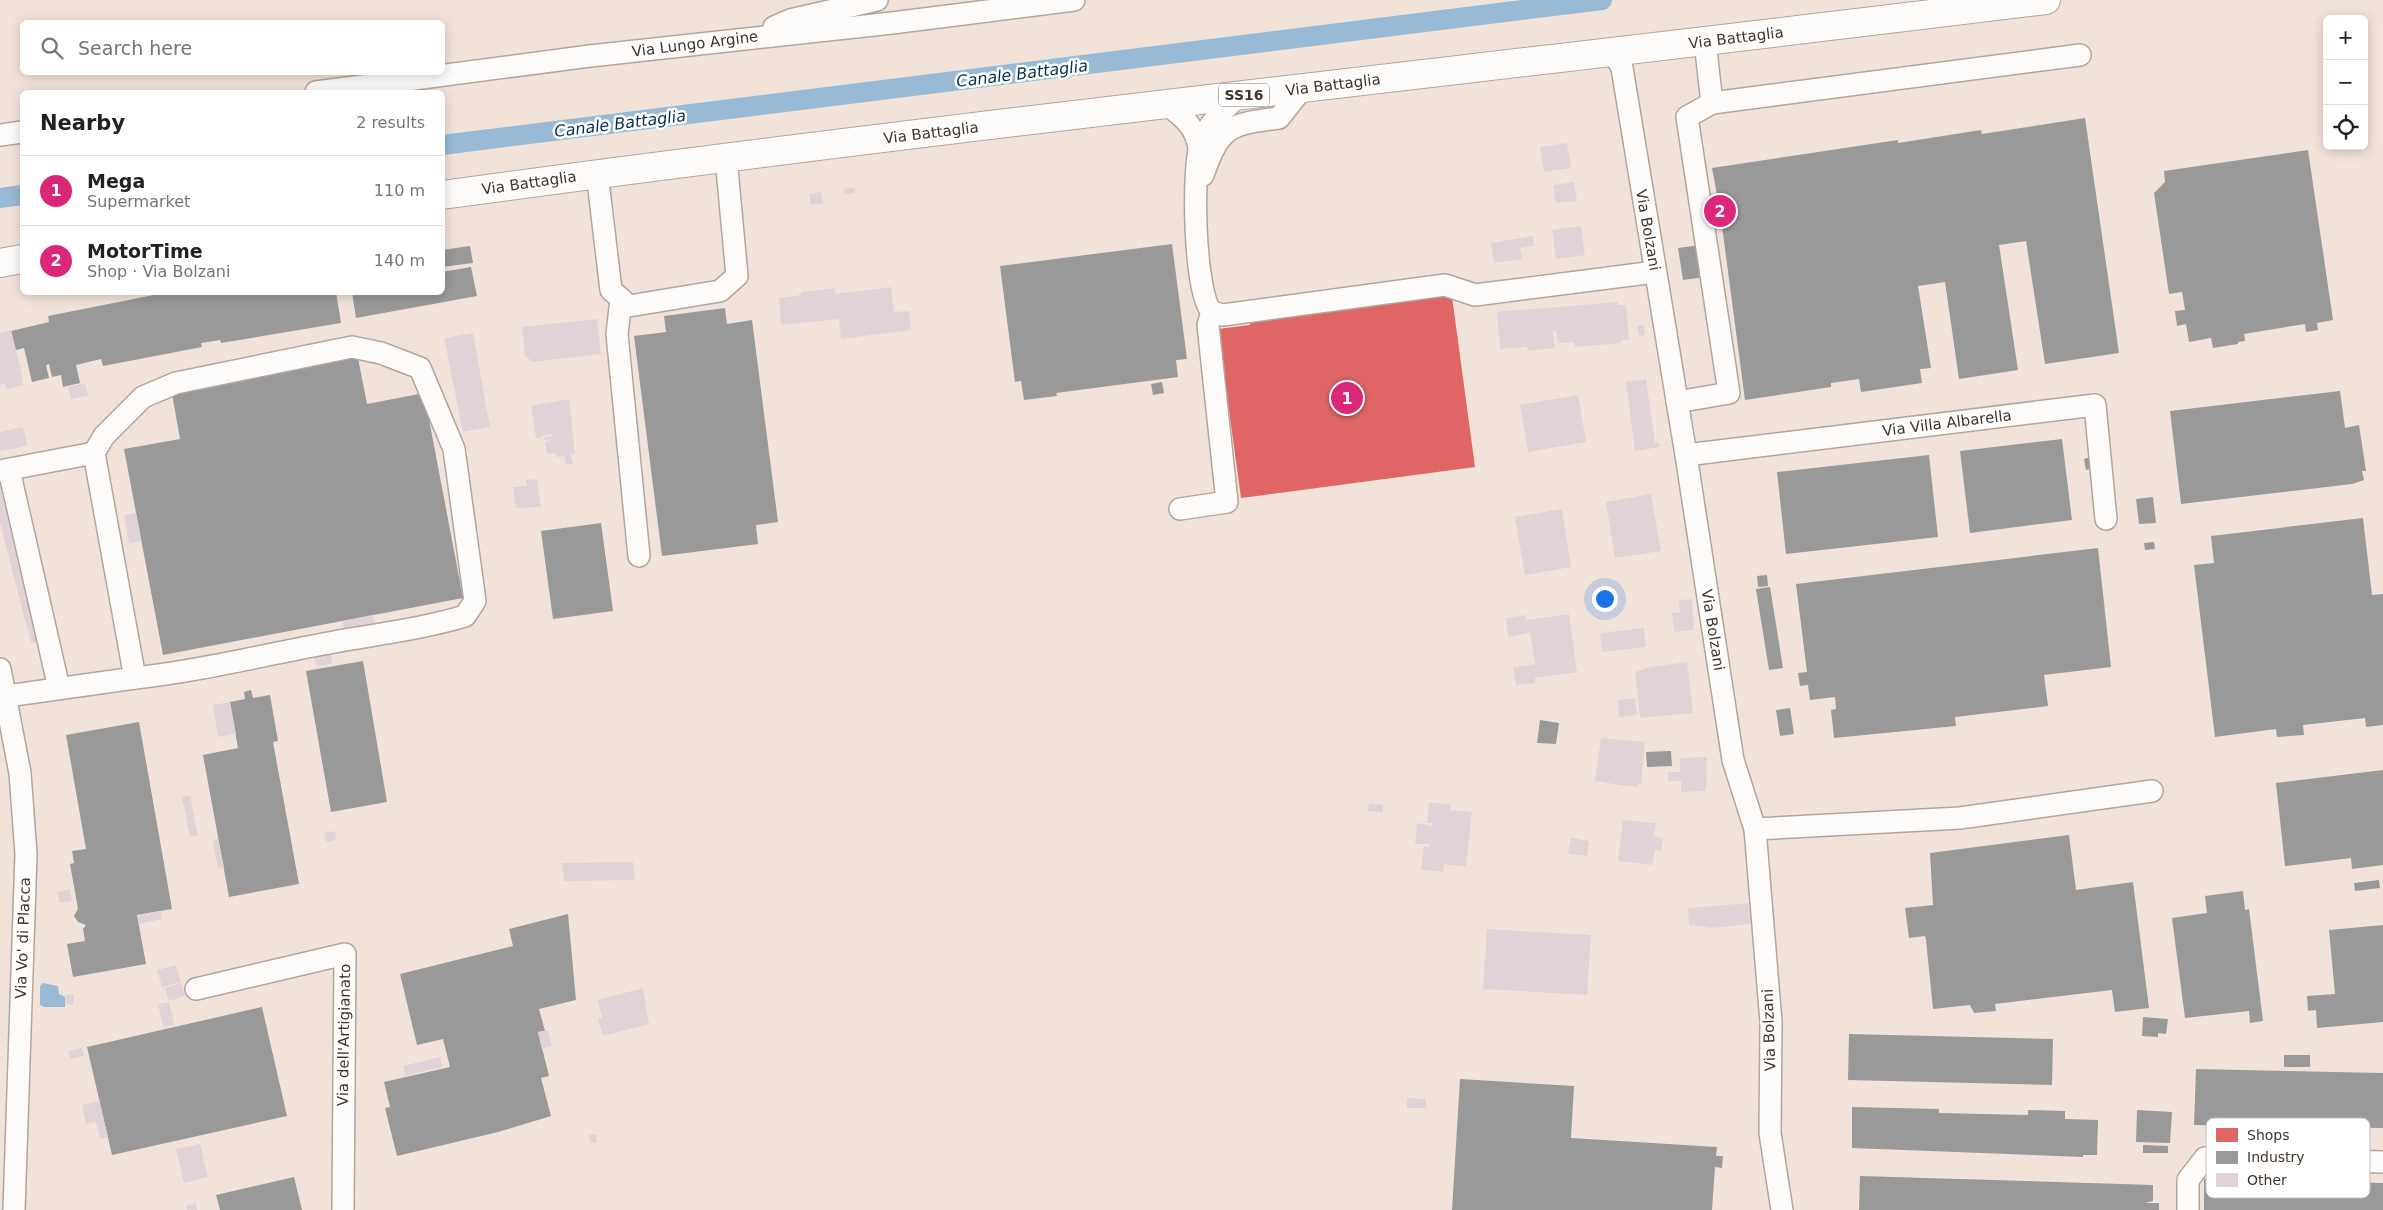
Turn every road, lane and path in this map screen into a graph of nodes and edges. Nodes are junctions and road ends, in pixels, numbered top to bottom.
1 (877, 0) edge
2 (1074, 0) edge
3 (2046, 0) edge
4 (1011, 4) edge
5 (752, 37) junction
6 (1705, 42) junction
7 (1614, 53) junction
8 (2080, 54) dead end
9 (1302, 89) junction
10 (332, 90) edge
11 (1239, 96) junction
12 (1712, 103) junction
13 (1165, 104) junction
14 (20, 132) edge
15 (0, 135) edge
16 (1199, 148) junction
17 (726, 158) junction
18 (597, 174) junction
19 (445, 194) edge
20 (1195, 196) junction
21 (20, 259) edge
22 (0, 263) edge
23 (1655, 272) junction
24 (621, 299) junction
25 (1212, 312) junction
26 (1677, 402) junction
27 (94, 453) junction
28 (1686, 454) junction
29 (4, 471) edge
30 (1180, 509) dead end
31 (2106, 519) dead end
32 (640, 556) dead end
33 (0, 669) edge
34 (135, 678) junction
35 (59, 688) junction
36 (7, 696) junction
37 (2152, 791) dead end
38 (1755, 829) junction
39 (196, 989) dead end
40 (8, 1126) edge
41 (2206, 1158) edge
42 (2370, 1162) edge
43 (2383, 1162) edge
44 (14, 1210) edge
45 (343, 1210) edge
46 (1782, 1210) edge
47 (2188, 1210) edge

1 - 5 street
2 - 4 street, Via Lungo Argine
3 - 6 main road, Via Battaglia / SS16
4 - 5 street, Via Lungo Argine
5 - 10 street, Via Lungo Argine
6 - 7 main road, Via Battaglia / SS16
6 - 12 street
7 - 9 main road, Via Battaglia / SS16
7 - 23 street, Via Bolzani
8 - 12 street
9 - 11 main road, Via Battaglia / SS16
9 - 20 street
11 - 13 main road, Via Battaglia / SS16
11 - 16 street
12 - 26 street
13 - 16 street
13 - 17 main road, Via Battaglia / SS16
14 - 15 street
16 - 20 street
17 - 18 main road, Via Battaglia / SS16
17 - 24 street
18 - 19 main road, Via Battaglia / SS16
18 - 24 street
20 - 25 street
21 - 22 main road
23 - 25 street
23 - 26 street, Via Bolzani
24 - 32 street
25 - 30 street
26 - 28 street, Via Bolzani
27 - 29 street
27 - 34 street
27 - 34 street
28 - 31 street, Via Villa Albarella
28 - 38 street, Via Bolzani
29 - 35 street
33 - 36 street, Via Vo' di Placca
34 - 35 street
35 - 36 street
36 - 40 street, Via Vo' di Placca
37 - 38 street
38 - 46 street, Via Bolzani
39 - 45 street, Via dell'Artigianato
40 - 44 street, Via Vo' di Placca
41 - 47 street
42 - 43 street

